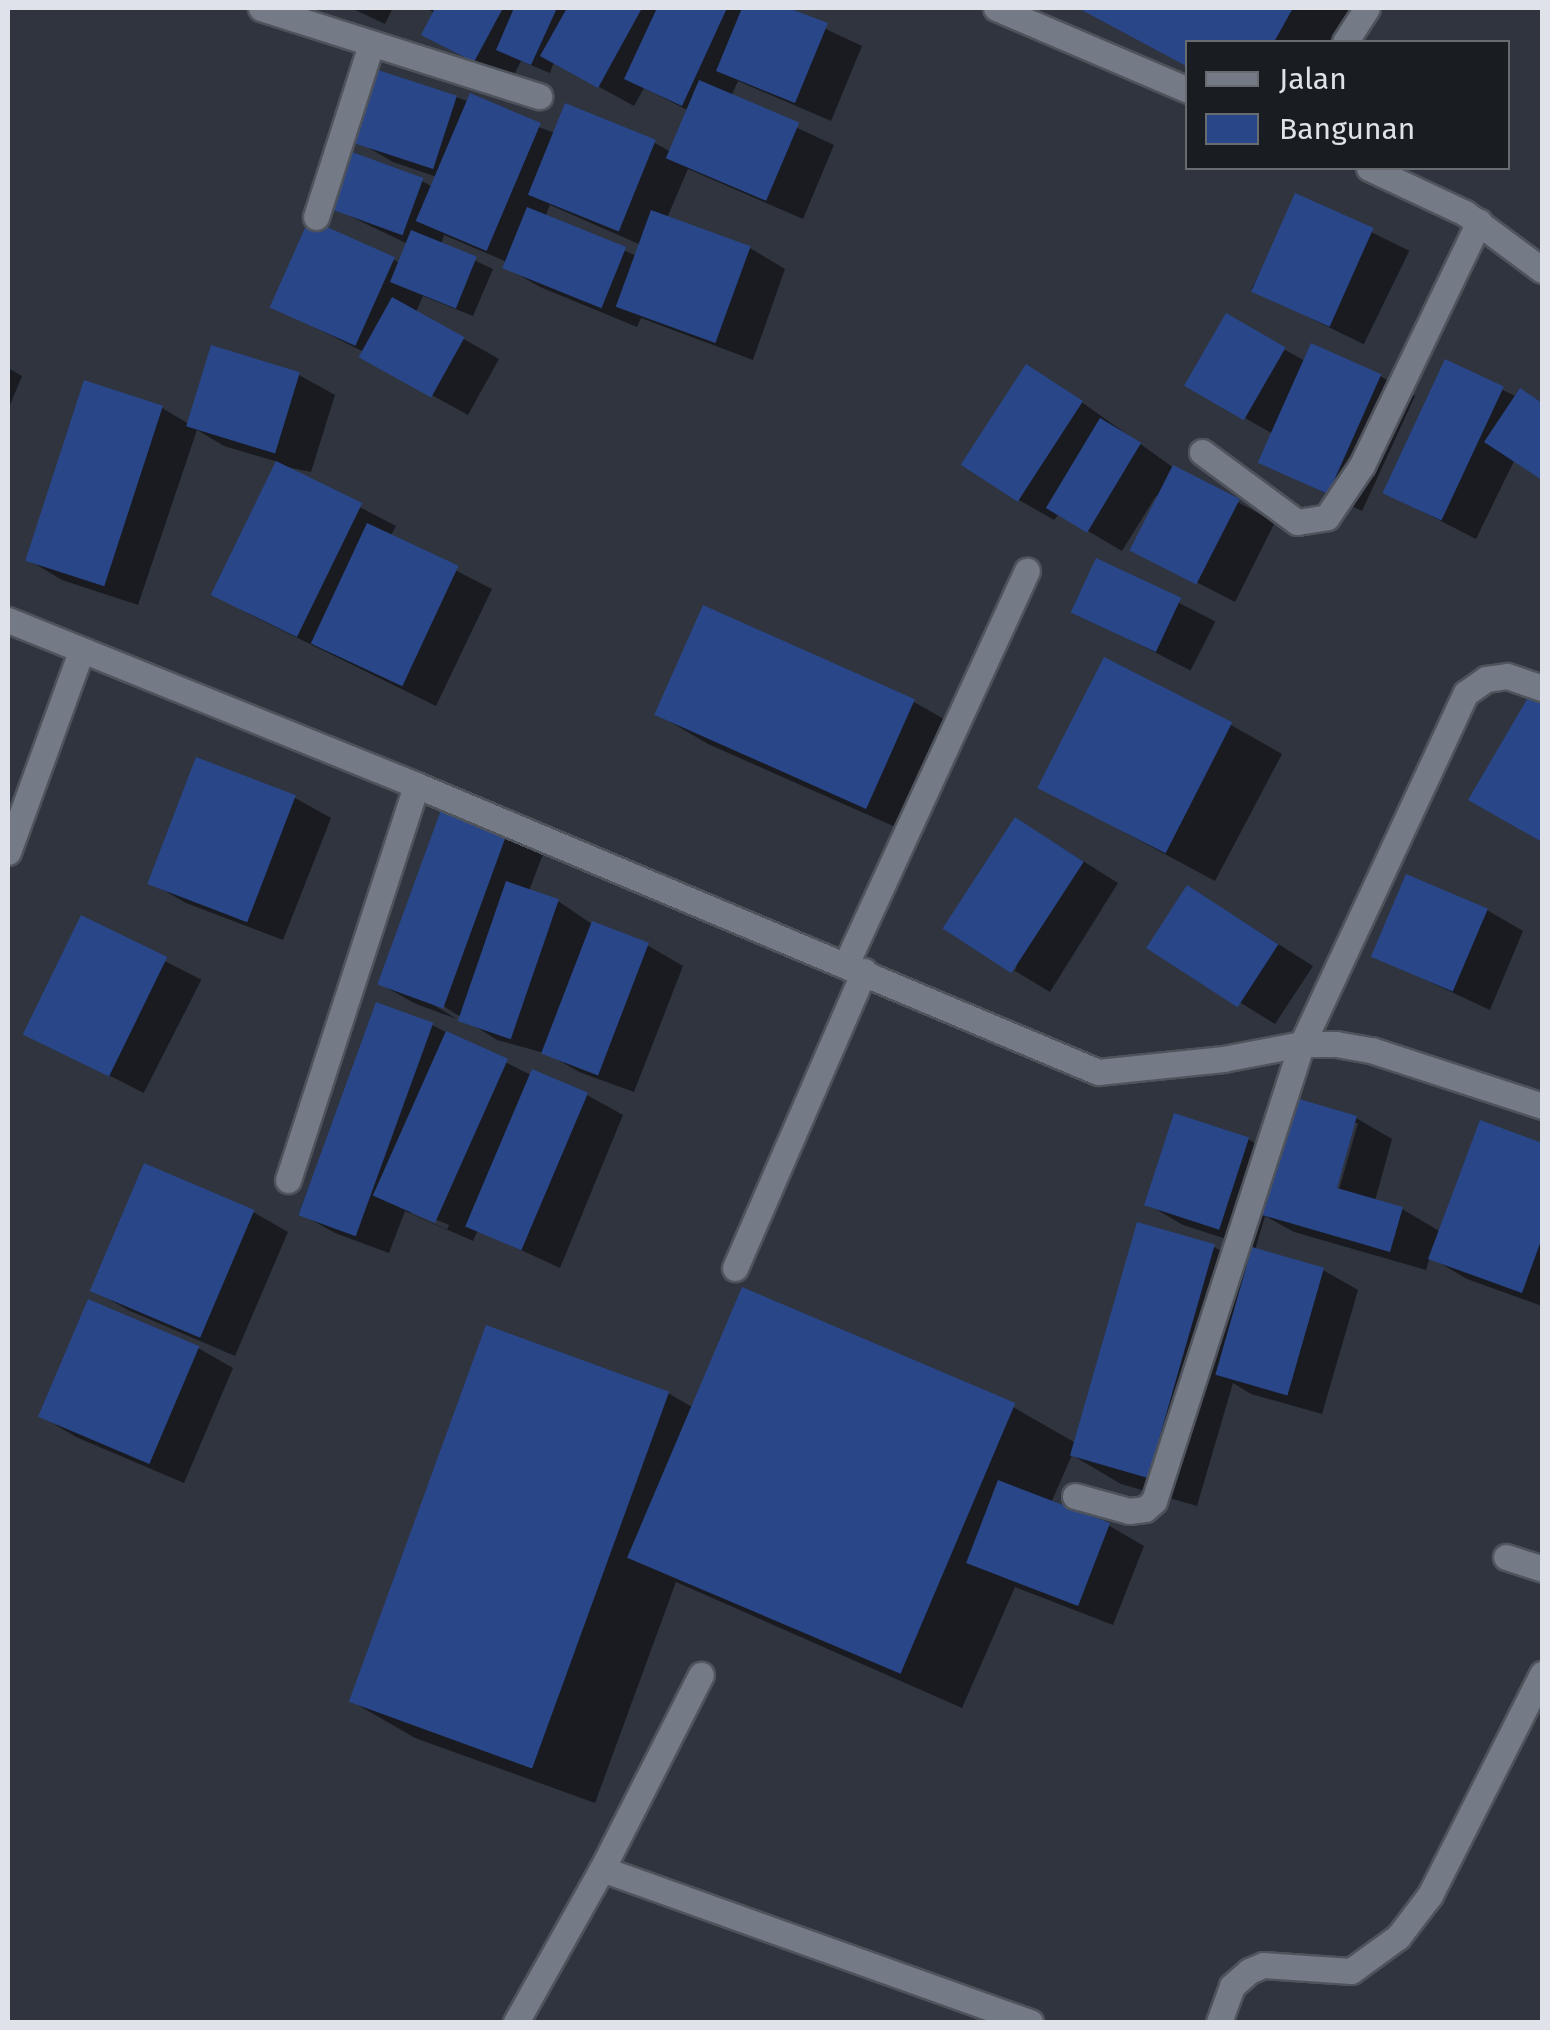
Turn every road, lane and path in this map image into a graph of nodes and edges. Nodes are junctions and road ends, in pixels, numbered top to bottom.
1 (260, 8) edge
2 (996, 8) edge
3 (1366, 8) edge
4 (1346, 40) edge
5 (371, 44) junction
6 (1185, 89) edge
7 (539, 96) dead end
8 (1373, 170) edge
9 (316, 218) dead end
10 (1479, 222) junction
11 (1542, 270) edge
12 (1202, 452) dead end
13 (1027, 571) dead end
14 (8, 620) edge
15 (81, 651) junction
16 (1542, 688) edge
17 (416, 785) junction
18 (8, 852) edge
19 (855, 968) junction
20 (1302, 1044) junction
21 (1542, 1106) edge
22 (288, 1180) dead end
23 (735, 1268) dead end
24 (1075, 1496) dead end
25 (1506, 1556) dead end
26 (1542, 1569) edge
27 (1542, 1674) edge
28 (701, 1675) dead end
29 (602, 1869) junction
30 (516, 2022) edge
31 (1030, 2022) edge
32 (1219, 2022) edge

1 - 5 street
2 - 6 street
3 - 4 street
5 - 7 street
5 - 9 street
8 - 10 street
10 - 11 street
10 - 12 street
13 - 19 street
14 - 15 street
15 - 17 street
15 - 18 street
16 - 20 street
17 - 19 street
17 - 22 street
19 - 20 street
19 - 23 street
20 - 21 street
20 - 24 street
25 - 26 street
27 - 32 street
28 - 29 street
29 - 30 street
29 - 31 street

